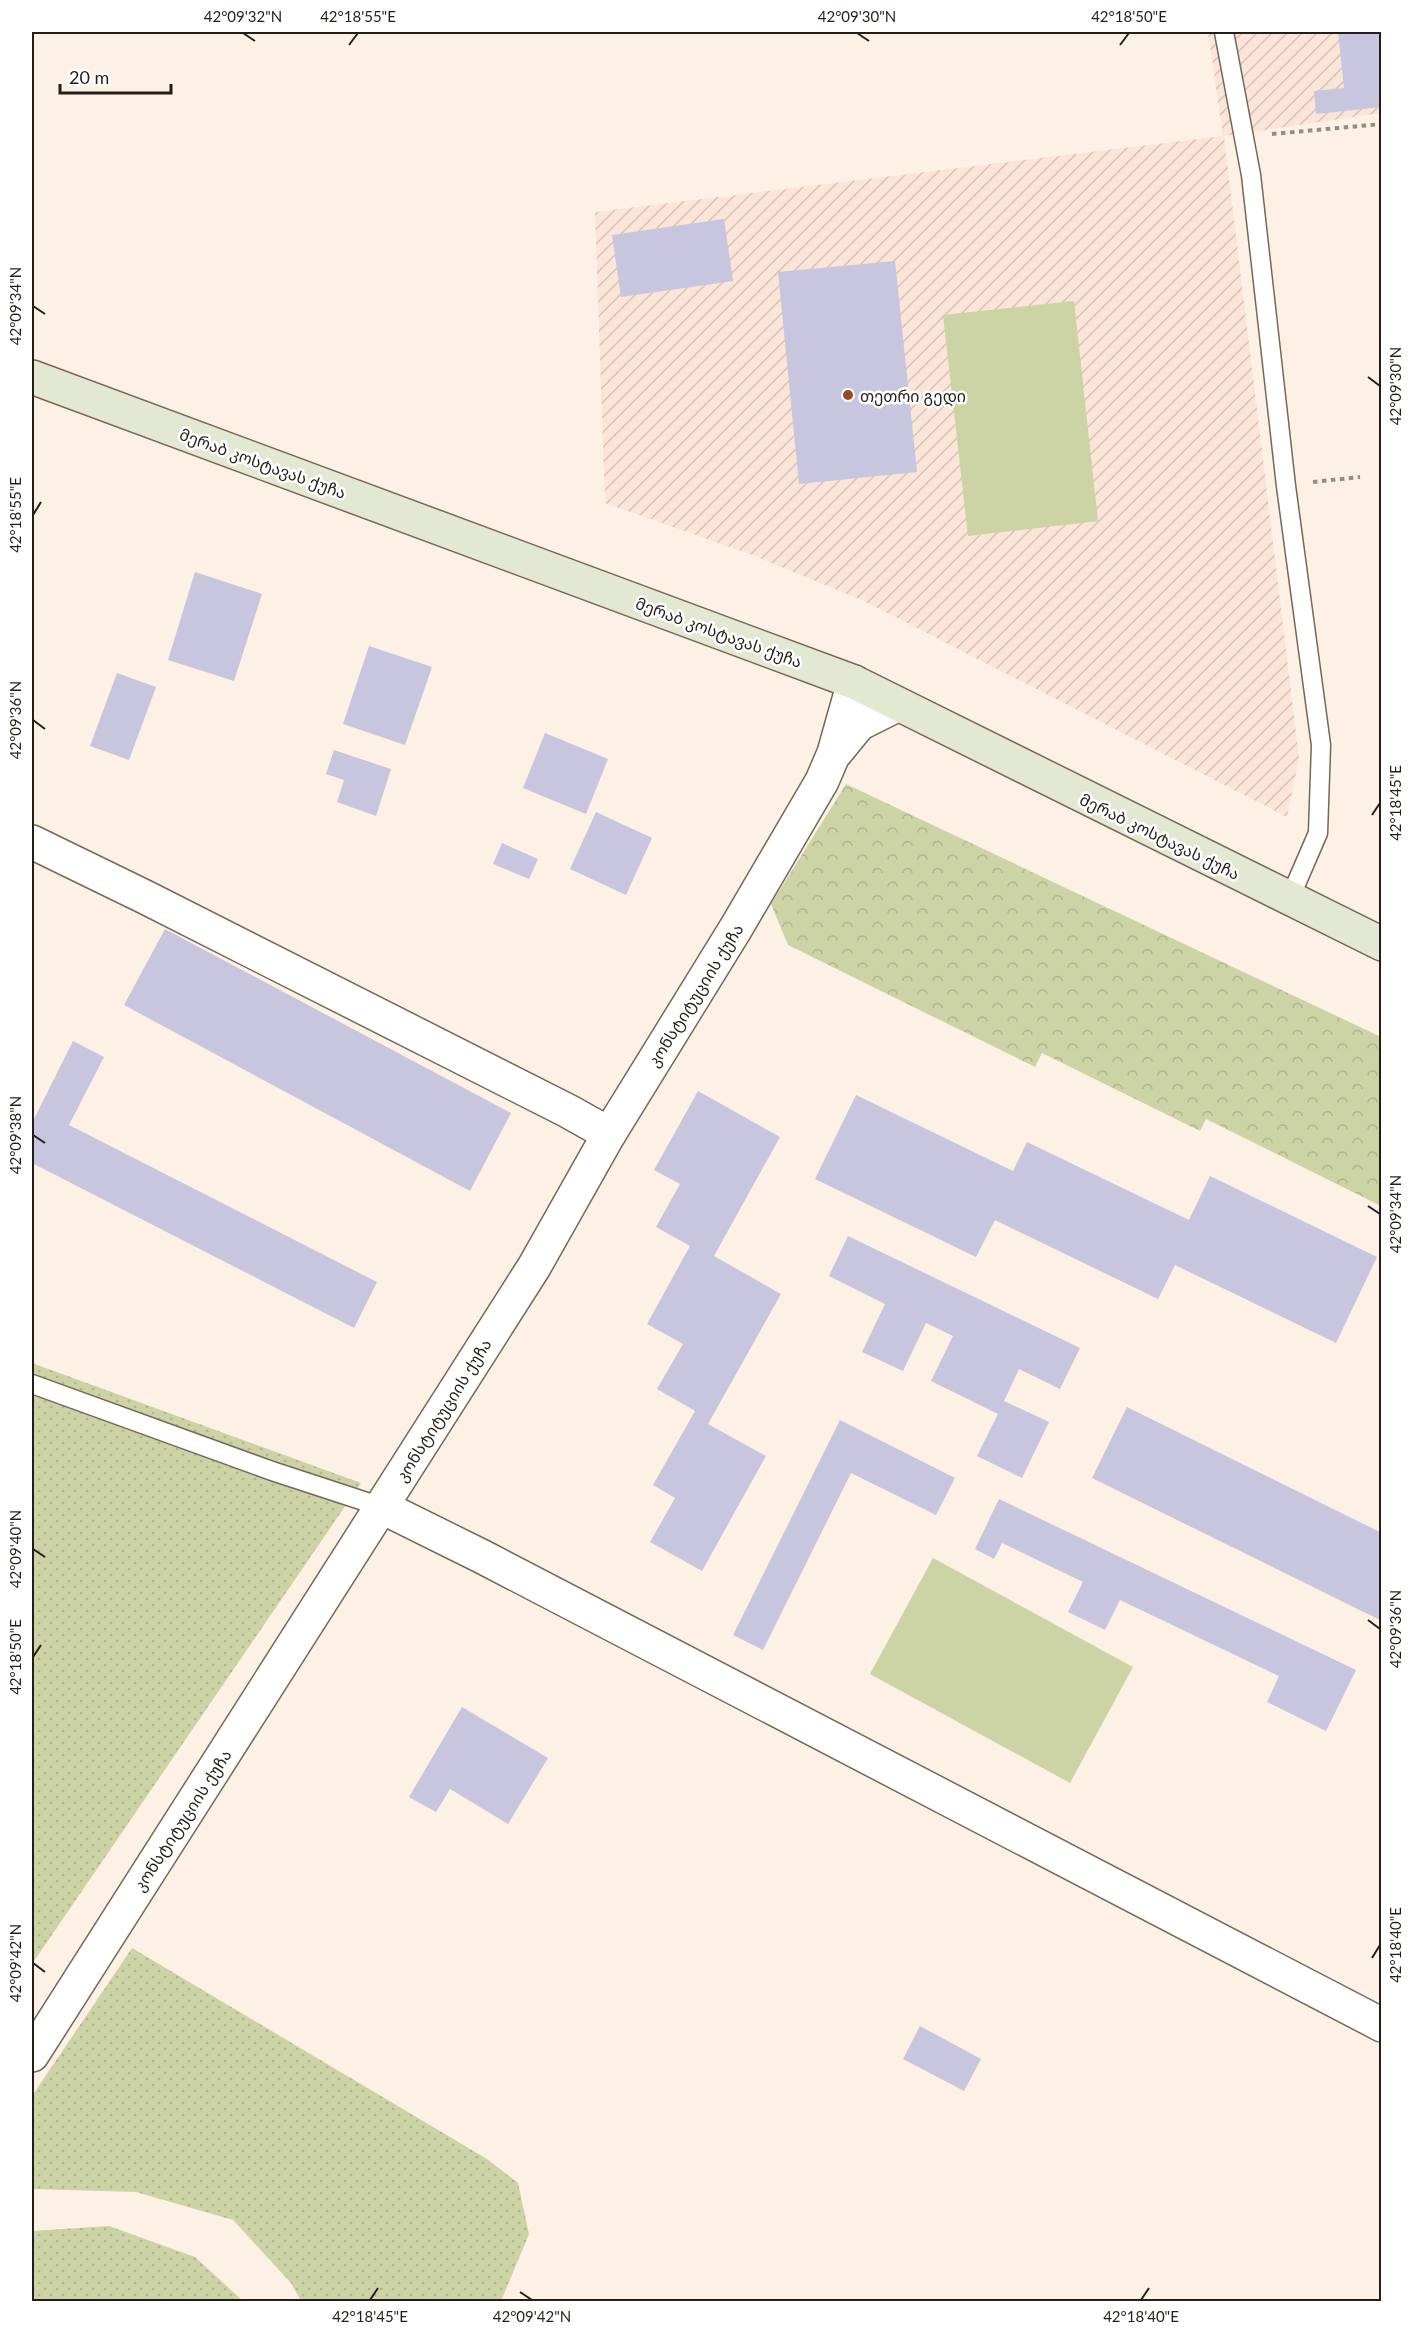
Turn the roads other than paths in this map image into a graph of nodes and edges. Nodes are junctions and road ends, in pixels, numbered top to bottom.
1 (1224, 32) edge
2 (32, 377) edge
3 (854, 682) junction
4 (897, 705) junction
5 (834, 753) junction
6 (32, 842) edge
7 (1289, 900) junction
8 (1382, 944) edge
9 (609, 1134) junction
10 (32, 1384) edge
11 (382, 1507) junction
12 (1382, 2025) edge
13 (32, 2055) edge

1 - 7 lane
2 - 3 main road, მერაბ კოსტავას ქუჩა
3 - 4 main road, მერაბ კოსტავას ქუჩა
3 - 5 street, კონსტიტუციის ქუჩა
4 - 5 street, კონსტიტუციის ქუჩა
4 - 7 main road, მერაბ კოსტავას ქუჩა
5 - 9 street, კონსტიტუციის ქუჩა
6 - 9 street
7 - 8 main road, მერაბ კოსტავას ქუჩა
9 - 11 street, კონსტიტუციის ქუჩა
10 - 11 lane
11 - 12 street
11 - 13 street, კონსტიტუციის ქუჩა

